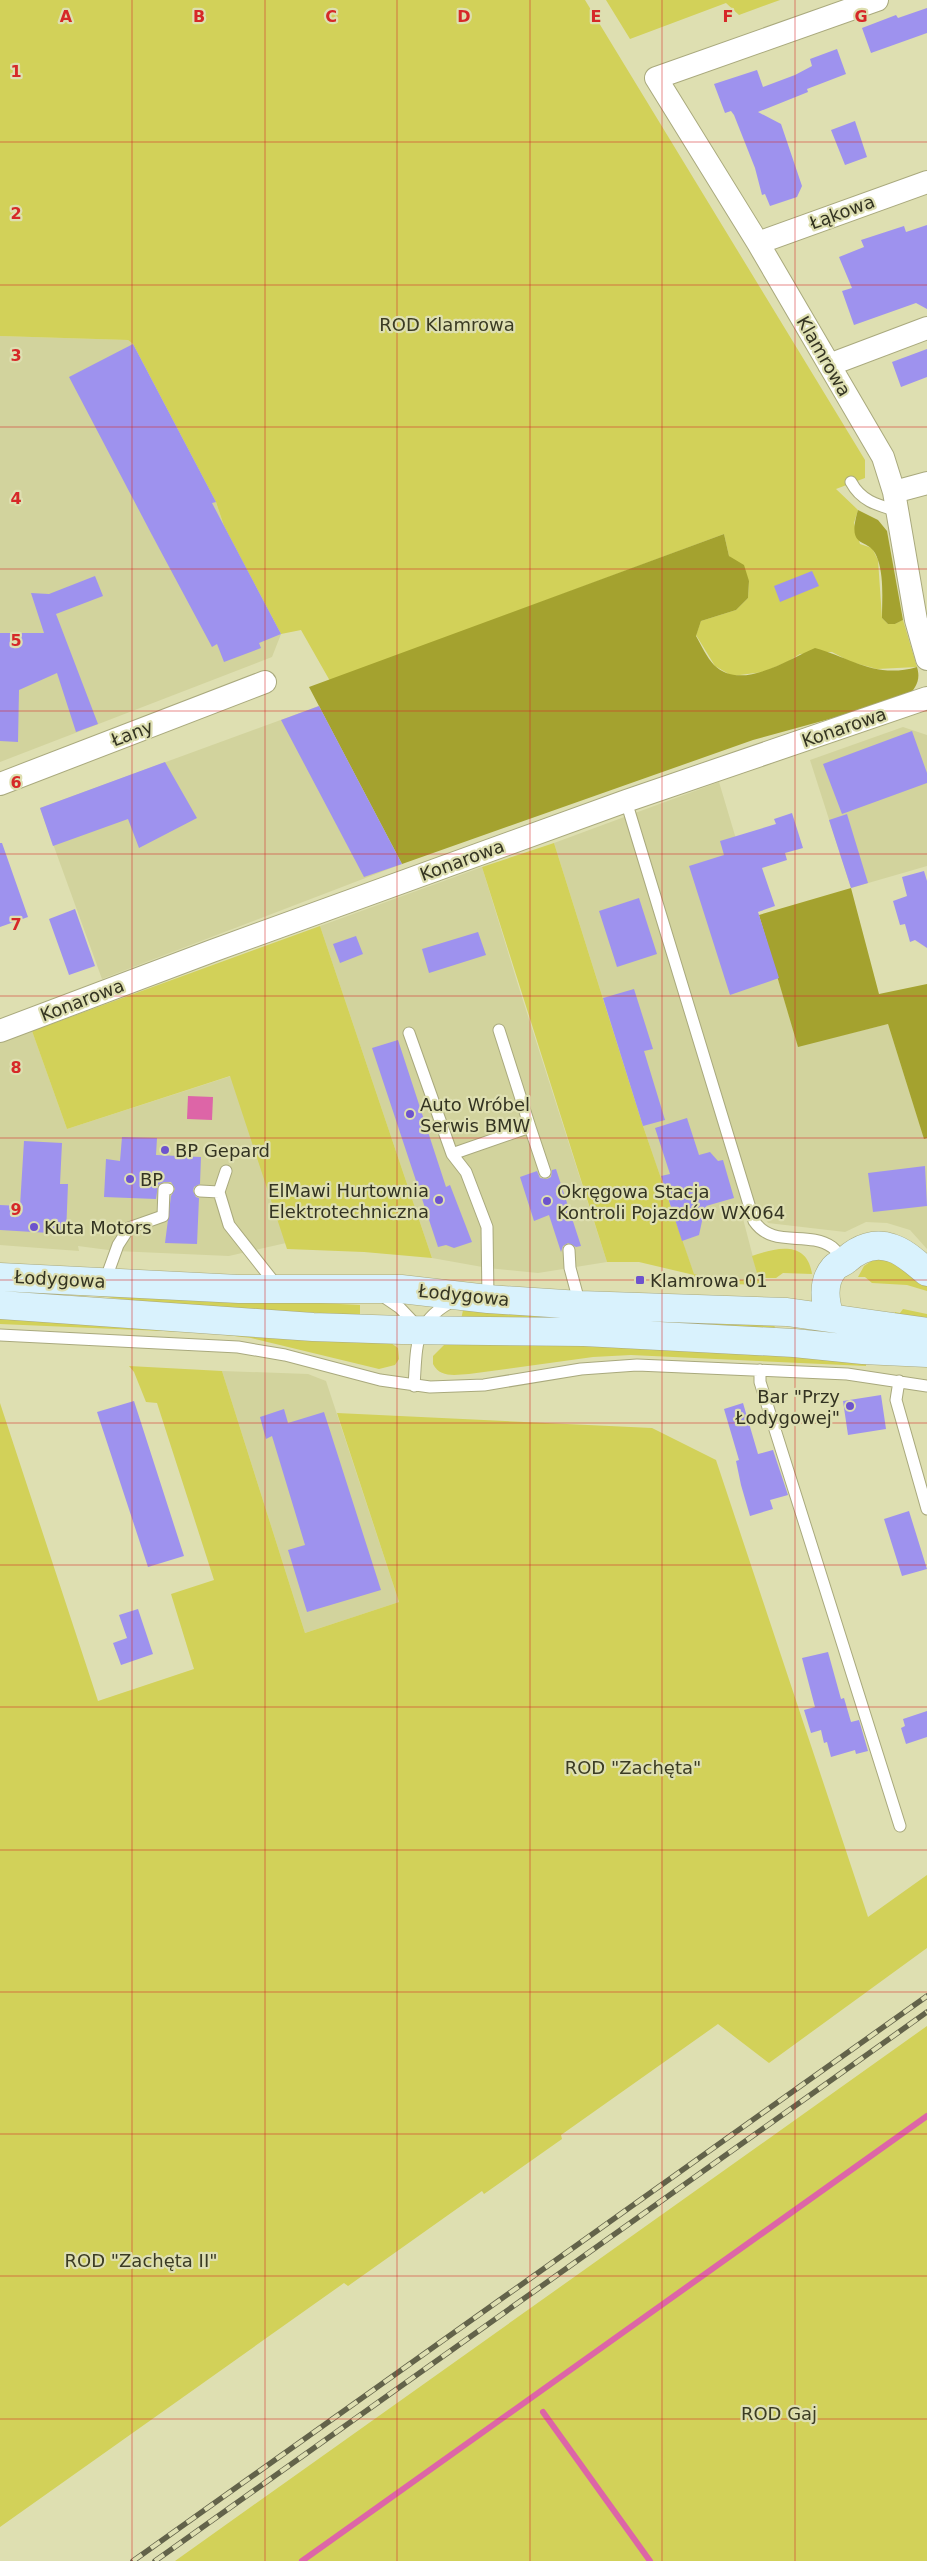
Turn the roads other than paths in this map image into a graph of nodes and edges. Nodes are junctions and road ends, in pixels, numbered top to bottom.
1 (878, 0) edge
2 (927, 182) edge
3 (758, 243) junction
4 (927, 328) edge
5 (830, 365) junction
6 (851, 482) dead end
7 (927, 483) edge
8 (896, 501) junction
9 (921, 614) edge
10 (927, 659) edge
11 (265, 682) dead end
12 (927, 698) edge
13 (0, 784) edge
14 (626, 801) junction
15 (499, 1030) dead end
16 (0, 1031) edge
17 (410, 1033) dead end
18 (530, 1127) junction
19 (452, 1154) junction
20 (226, 1171) dead end
21 (545, 1172) dead end
22 (168, 1189) dead end
23 (200, 1191) dead end
24 (219, 1192) junction
25 (569, 1250) dead end
26 (845, 1261) junction
27 (927, 1272) edge
28 (0, 1277) edge
29 (105, 1281) junction
30 (366, 1288) junction
31 (280, 1290) junction
32 (476, 1297) junction
33 (580, 1305) junction
34 (0, 1306) edge
35 (830, 1316) junction
36 (420, 1330) junction
37 (927, 1332) edge
38 (0, 1335) edge
39 (822, 1345) junction
40 (927, 1353) edge
41 (760, 1370) junction
42 (899, 1381) junction
43 (414, 1386) junction
44 (927, 1386) edge
45 (927, 1509) edge
46 (900, 1826) dead end

1 - 3 street, Klamrowa
2 - 3 street, Łąkowa
3 - 5 street, Klamrowa
4 - 5 street
5 - 8 street, Klamrowa
6 - 8 lane
7 - 8 street
8 - 9 street, Klamrowa
9 - 10 street, Klamrowa
11 - 13 street, Łany
12 - 14 street, Konarowa
14 - 16 street, Konarowa
14 - 26 lane
15 - 18 lane
17 - 19 lane
18 - 19 lane
18 - 21 lane
19 - 32 lane
20 - 24 lane
22 - 29 lane
23 - 24 lane
24 - 31 lane
25 - 33 lane
26 - 27 main road
26 - 35 main road
28 - 29 main road, Łodygowa
29 - 31 main road, Łodygowa
30 - 31 main road, Łodygowa
30 - 32 main road, Łodygowa
30 - 36 lane
32 - 33 main road, Łodygowa
32 - 36 lane
33 - 35 main road, Łodygowa
34 - 36 main road, Łodygowa
35 - 37 main road, Łodygowa
35 - 39 main road
36 - 39 main road, Łodygowa
36 - 43 lane
38 - 43 lane
39 - 40 main road, Łodygowa
41 - 42 lane
41 - 43 lane
41 - 46 lane
42 - 44 lane
42 - 45 lane

